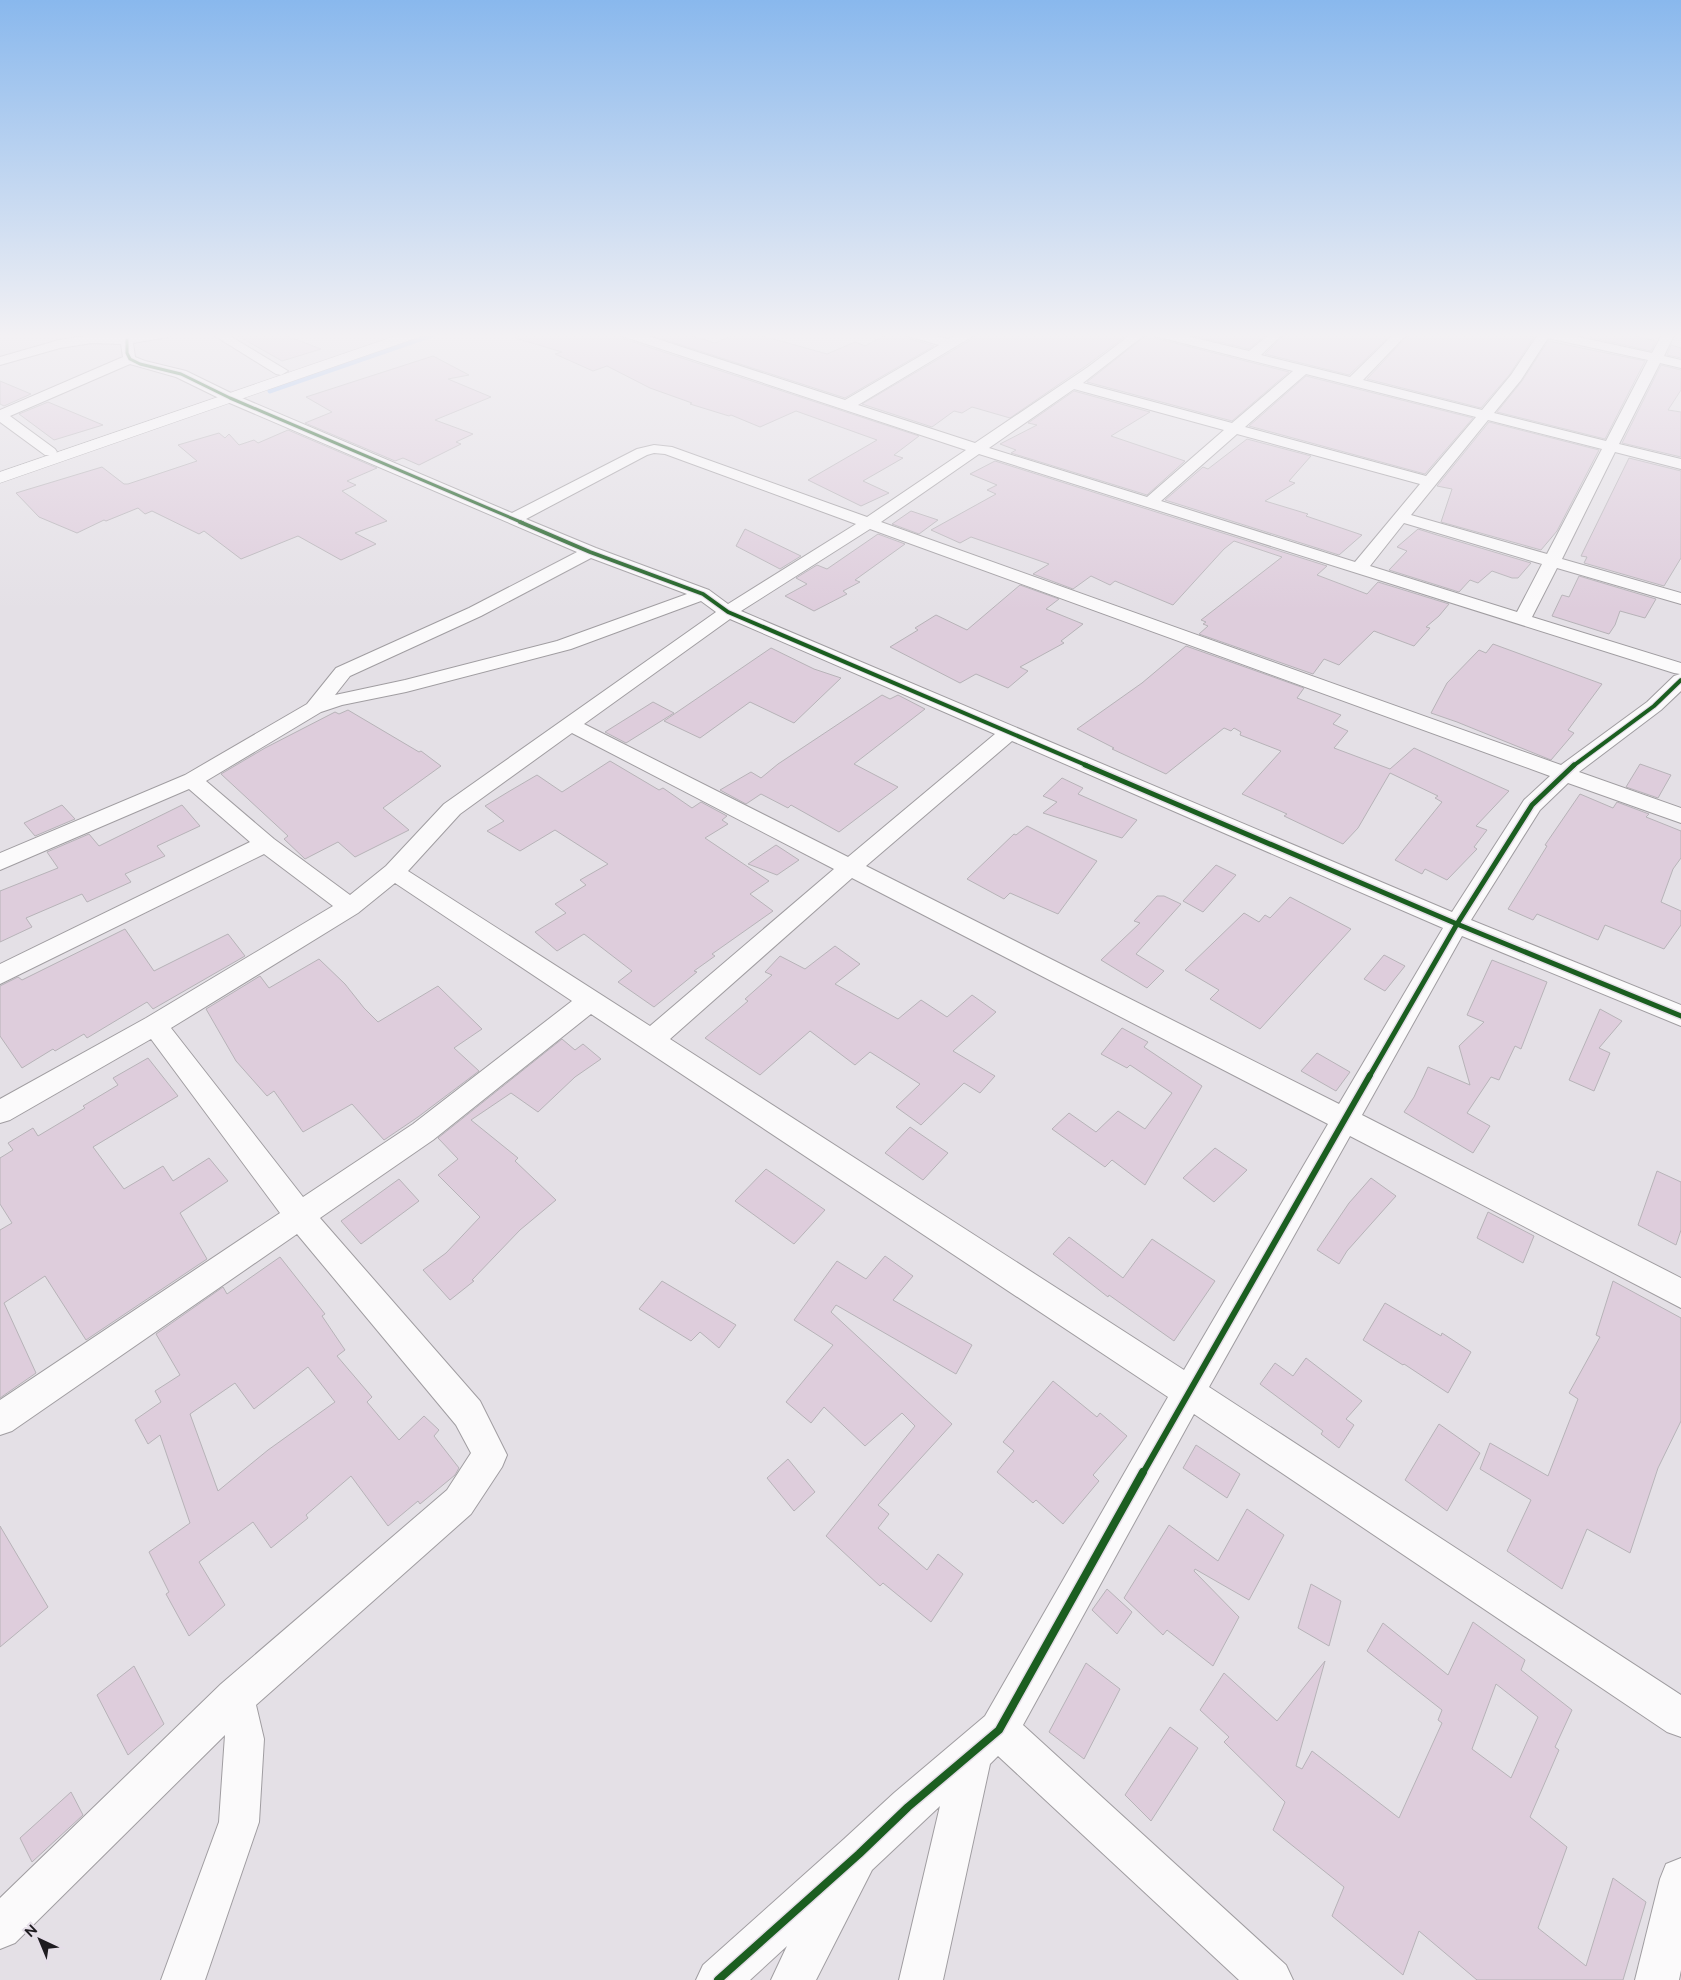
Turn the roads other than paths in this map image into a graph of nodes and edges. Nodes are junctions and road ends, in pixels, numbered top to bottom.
1 (14, 425) edge
2 (132, 425) edge
3 (143, 425) edge
4 (296, 425) edge
5 (906, 425) edge
6 (1012, 425) edge
7 (1221, 425) edge
8 (1238, 425) edge
9 (1476, 425) edge
10 (1527, 425) edge
11 (1622, 425) edge
12 (1234, 429) junction
13 (1611, 446) junction
14 (978, 449) junction
15 (50, 452) junction
16 (1681, 464) edge
17 (0, 469) edge
18 (0, 478) edge
19 (1430, 482) junction
20 (1150, 502) junction
21 (1401, 517) junction
22 (513, 519) junction
23 (868, 523) junction
24 (590, 552) junction
25 (1552, 561) junction
26 (1359, 568) junction
27 (703, 594) junction
28 (1681, 599) edge
29 (728, 612) junction
30 (1522, 619) junction
31 (1681, 669) edge
32 (1681, 680) edge
33 (314, 708) junction
34 (572, 725) junction
35 (1010, 732) junction
36 (1564, 774) junction
37 (192, 780) junction
38 (1681, 816) edge
39 (266, 844) junction
40 (0, 862) edge
41 (850, 867) junction
42 (394, 872) junction
43 (350, 907) junction
44 (1457, 924) junction
45 (0, 976) edge
46 (589, 1001) junction
47 (1681, 1016) edge
48 (155, 1026) junction
49 (651, 1041) junction
50 (0, 1112) edge
51 (1345, 1120) junction
52 (300, 1216) junction
53 (1681, 1294) edge
54 (1189, 1392) junction
55 (0, 1419) edge
56 (235, 1698) junction
57 (1681, 1718) edge
58 (985, 1742) junction
59 (859, 1854) junction
60 (1681, 1879) edge
61 (0, 1928) edge
62 (183, 1980) edge
63 (718, 1980) edge
64 (792, 1980) edge
65 (921, 1980) edge
66 (1271, 1980) edge
67 (1657, 1980) edge

1 - 15 street
2 - 15 main road
3 - 18 main road
4 - 22 street
5 - 14 street
6 - 14 street
7 - 12 street
8 - 12 street
9 - 19 street
10 - 13 street
11 - 13 street
12 - 19 street
12 - 20 street
13 - 16 street
13 - 25 street
14 - 20 street
14 - 23 street
15 - 17 main road
19 - 21 street
20 - 26 street
21 - 25 street
21 - 26 street
22 - 23 street
22 - 24 street
23 - 29 street
23 - 36 street
24 - 27 street
24 - 33 street
25 - 28 street
25 - 30 street
26 - 30 street
27 - 29 street
27 - 33 street
29 - 34 street
29 - 35 street
30 - 31 street
32 - 36 street
33 - 37 street
34 - 41 street
34 - 42 street
35 - 41 street
35 - 44 street
36 - 38 street
36 - 44 street
37 - 39 street
37 - 40 street
39 - 43 street
39 - 45 street
41 - 49 street
41 - 51 street
42 - 43 street
42 - 46 street
43 - 48 street
44 - 47 street
44 - 51 street
46 - 49 street
46 - 52 street
48 - 50 street
48 - 52 street
49 - 54 street
51 - 53 street
51 - 54 street
52 - 55 street
52 - 56 street
54 - 57 street
54 - 58 street
56 - 61 street
56 - 62 street
58 - 59 street
58 - 65 street
58 - 66 street
59 - 63 street
59 - 64 street
60 - 67 street

